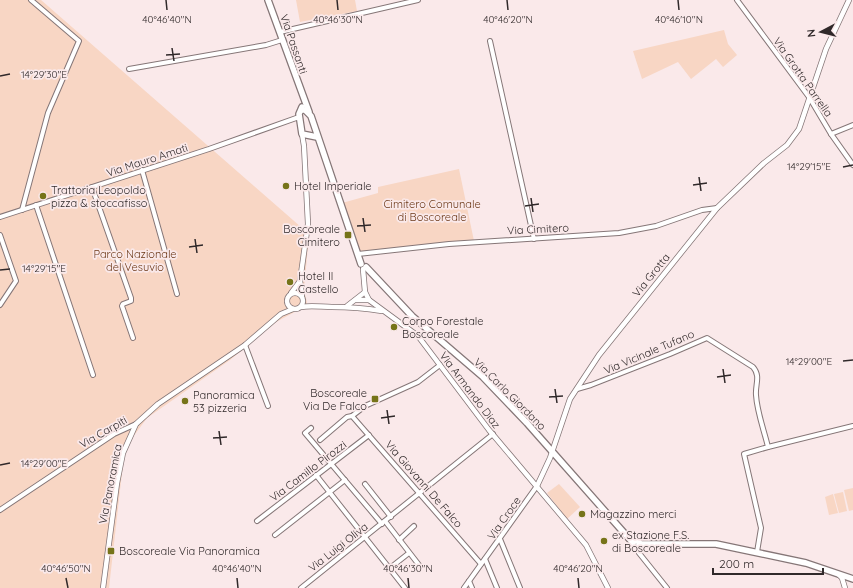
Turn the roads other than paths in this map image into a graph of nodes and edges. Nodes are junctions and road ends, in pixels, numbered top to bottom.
1 (31, 0) edge
2 (268, 0) edge
3 (418, 0) edge
4 (737, 0) edge
5 (849, 0) edge
6 (280, 32) junction
7 (282, 40) junction
8 (490, 41) dead end
9 (129, 69) dead end
10 (301, 94) junction
11 (809, 97) junction
12 (302, 110) junction
13 (311, 116) junction
14 (299, 117) junction
15 (313, 123) junction
16 (853, 125) edge
17 (831, 134) junction
18 (306, 135) junction
19 (317, 137) junction
20 (853, 165) edge
21 (142, 170) junction
22 (92, 187) junction
23 (36, 206) junction
24 (717, 208) junction
25 (22, 210) junction
26 (0, 217) edge
27 (0, 234) edge
28 (534, 239) junction
29 (358, 254) junction
30 (363, 267) junction
31 (300, 281) junction
32 (364, 292) junction
33 (291, 293) junction
34 (177, 294) dead end
35 (302, 296) junction
36 (287, 300) junction
37 (356, 300) junction
38 (369, 300) junction
39 (0, 305) edge
40 (314, 305) junction
41 (347, 306) junction
42 (301, 307) junction
43 (363, 307) junction
44 (293, 308) junction
45 (383, 311) junction
46 (281, 314) junction
47 (133, 338) dead end
48 (245, 345) junction
49 (440, 365) junction
50 (93, 375) dead end
51 (577, 389) junction
52 (268, 406) dead end
53 (352, 416) junction
54 (136, 424) junction
55 (853, 426) edge
56 (310, 428) dead end
57 (492, 434) junction
58 (369, 435) junction
59 (320, 440) dead end
60 (768, 447) junction
61 (552, 451) junction
62 (332, 464) junction
63 (316, 475) junction
64 (345, 480) junction
65 (365, 484) dead end
66 (537, 486) junction
67 (330, 492) junction
68 (420, 493) junction
69 (0, 510) edge
70 (391, 517) junction
71 (257, 521) dead end
72 (384, 523) junction
73 (414, 526) dead end
74 (276, 535) dead end
75 (365, 537) junction
76 (500, 539) junction
77 (399, 540) junction
78 (636, 545) junction
79 (757, 552) junction
80 (409, 553) junction
81 (485, 559) junction
82 (482, 564) junction
83 (419, 565) dead end
84 (390, 568) junction
85 (839, 574) junction
86 (850, 578) edge
87 (469, 581) junction
88 (103, 588) edge
89 (301, 588) edge
90 (405, 588) edge
91 (464, 588) edge
92 (472, 588) edge
93 (497, 588) edge
94 (520, 588) edge
95 (608, 588) edge
96 (667, 588) edge
97 (846, 588) edge

1 - 25 street
2 - 6 main road, Via Passanti
3 - 6 street
4 - 11 street, Via Grotta Parrella
5 - 11 street, Via Grotta
6 - 7 main road, Via Passanti
7 - 9 street
7 - 10 main road, Via Passanti
8 - 28 street
10 - 12 main road, Via Passanti
10 - 13 main road, Via Passanti
11 - 17 street, Via Grotta Parrella
11 - 24 street, Via Grotta
12 - 13 main road
12 - 14 main road, Via Passanti
13 - 15 main road, Via Passanti
14 - 18 main road
14 - 21 street, Via Mauro Amati
15 - 18 main road
15 - 19 main road, Via Passanti
16 - 17 street
17 - 20 street, Via Grotta Parrella
18 - 19 main road
18 - 31 street, Via Panoramica
19 - 29 main road, Via Passanti
21 - 22 street, Via Mauro Amati
21 - 34 street
22 - 23 street, Via Mauro Amati
22 - 47 street
23 - 25 street, Via Mauro Amati
23 - 50 street
24 - 28 street, Via Cimitero
24 - 51 street, Via Grotta
25 - 26 street, Via Mauro Amati
27 - 39 street
28 - 29 street, Via Cimitero
29 - 30 main road, Via Passanti
30 - 32 street, Via Passanti
30 - 61 main road, Via Carlo Giordano
31 - 33 street, Via Panoramica
31 - 35 street, Via Panoramica
32 - 37 street
32 - 38 street, Via Passanti
33 - 35 street
33 - 36 street, Via Panoramica
35 - 40 street
35 - 42 street, Via Panoramica
36 - 44 street
36 - 46 street, Via Panoramica
37 - 38 street
37 - 41 street
38 - 43 street
38 - 45 street, Via Armando Diaz
40 - 41 street, Via Armando Diaz
40 - 42 street, Via Panoramica
41 - 43 street, Via Armando Diaz
42 - 44 street, Via Panoramica
43 - 45 street, Via Armando Diaz
44 - 46 street, Via Panoramica
45 - 49 street, Via Armando Diaz
46 - 48 street, Via Panoramica
48 - 52 street
48 - 54 street, Via Panoramica
49 - 53 street
49 - 57 street, Via Armando Diaz
51 - 60 street, Via Vicinale Tufano
51 - 61 street, Via Grotta
53 - 58 street, Via Giovanni De Falco
53 - 59 street
54 - 69 street, Via Carpiti
54 - 88 street, Via Panoramica
55 - 60 street
56 - 62 street
57 - 66 street, Via Armando Diaz
57 - 68 street, Via Luigi Oliva
58 - 62 street, Via Camillo Pirozzi
58 - 68 street, Via Giovanni De Falco
60 - 79 street
61 - 66 street, Via Grotta
61 - 78 main road, Via Carlo Giordano
62 - 63 street, Via Camillo Pirozzi
62 - 64 street
63 - 67 street
63 - 71 street, Via Camillo Pirozzi
64 - 67 street
64 - 72 street
65 - 70 street
66 - 76 street, Via Croce
66 - 95 street, Via Armando Diaz
67 - 74 street
67 - 75 street
68 - 70 street, Via Luigi Oliva
68 - 82 street, Via Giovanni De Falco
70 - 72 street, Via Luigi Oliva
72 - 75 street, Via Luigi Oliva
72 - 77 street
73 - 77 street
75 - 84 street
75 - 89 street, Via Luigi Oliva
76 - 81 street, Via Croce
76 - 94 street
77 - 80 street
78 - 79 main road
78 - 96 street
79 - 85 main road
80 - 83 street
80 - 84 street
81 - 82 street, Via Croce
81 - 93 street
82 - 87 street, Via Croce
84 - 90 street
85 - 86 main road
85 - 97 street
86 - 97 street
87 - 91 street, Via Croce
87 - 92 street

